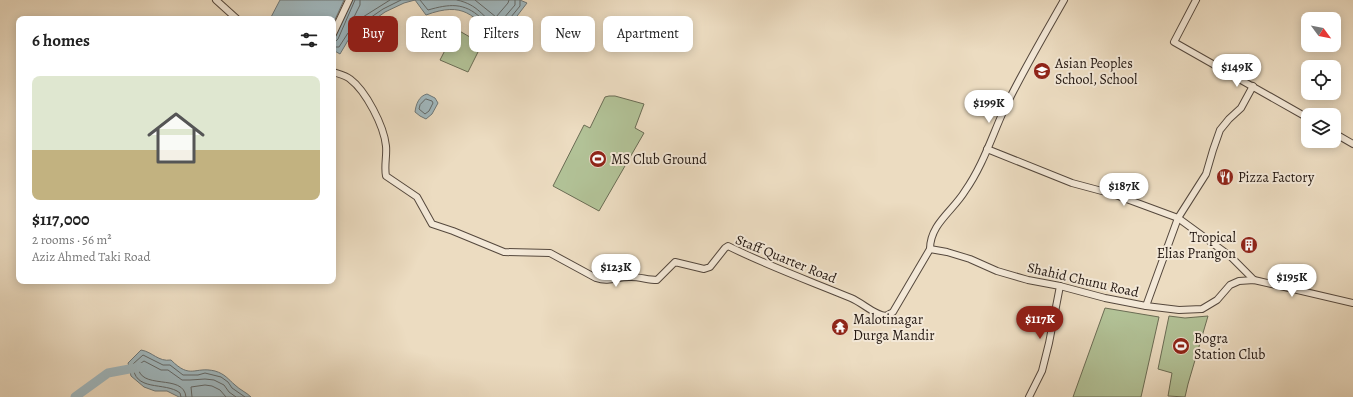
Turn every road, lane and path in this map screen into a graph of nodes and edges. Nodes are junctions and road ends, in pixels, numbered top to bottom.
1 (216, 0) edge
2 (349, 0) edge
3 (1064, 0) edge
4 (1196, 0) edge
5 (234, 16) edge
6 (336, 28) edge
7 (336, 73) edge
8 (1253, 86) junction
9 (1301, 114) edge
10 (1341, 137) edge
11 (1353, 144) edge
12 (987, 149) junction
13 (1178, 218) junction
14 (930, 249) junction
15 (1254, 280) junction
16 (1060, 286) junction
17 (1353, 303) edge
18 (1146, 306) junction
19 (1029, 397) edge

1 - 5 street
2 - 6 street
3 - 12 street
4 - 8 street
7 - 14 street, Staff Quarter Road
8 - 9 street
8 - 13 street
10 - 11 street
12 - 13 street
12 - 14 street
13 - 15 street
13 - 18 street
14 - 16 street, Shahid Chunu Road
15 - 17 street
15 - 18 street, Shahid Chunu Road
16 - 18 street, Shahid Chunu Road
16 - 19 street

